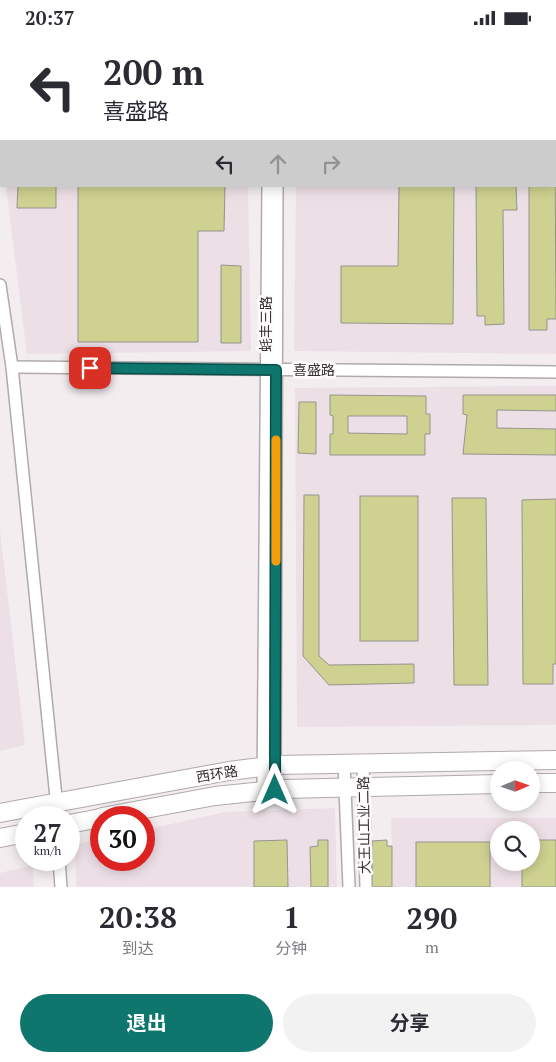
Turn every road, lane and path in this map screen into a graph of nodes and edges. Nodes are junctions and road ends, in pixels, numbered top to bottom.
1 (268, 187) edge
2 (277, 187) edge
3 (0, 285) edge
4 (12, 367) junction
5 (271, 370) junction
6 (556, 372) edge
7 (556, 760) edge
8 (363, 763) junction
9 (344, 764) junction
10 (269, 767) junction
11 (490, 783) edge
12 (540, 783) edge
13 (556, 783) edge
14 (364, 786) junction
15 (346, 787) junction
16 (269, 791) junction
17 (57, 806) edge
18 (71, 806) edge
19 (155, 808) edge
20 (15, 812) edge
21 (0, 813) edge
22 (15, 835) edge
23 (0, 838) edge
24 (60, 871) edge
25 (61, 887) edge
26 (349, 887) edge
27 (366, 887) edge

1 - 5 street, 蚝丰三路
2 - 5 street, 蚝丰三路
3 - 4 street
4 - 5 street, 喜盛路
4 - 17 street
5 - 6 street, 喜盛路
5 - 10 street, 蚝丰三路
7 - 8 main road, 西环路
8 - 9 main road, 西环路
8 - 14 street, 大王山工业二路
9 - 10 main road, 西环路
9 - 15 street, 大王山工业二路
10 - 16 street, 蚝丰三路
10 - 18 main road, 西环路
11 - 14 main road, 西环路
12 - 13 main road
14 - 15 main road, 西环路
14 - 27 street, 大王山工业二路
15 - 16 main road, 西环路
15 - 26 street, 大王山工业二路
16 - 19 main road, 西环路
20 - 21 main road, 西环路
22 - 23 main road
24 - 25 street

